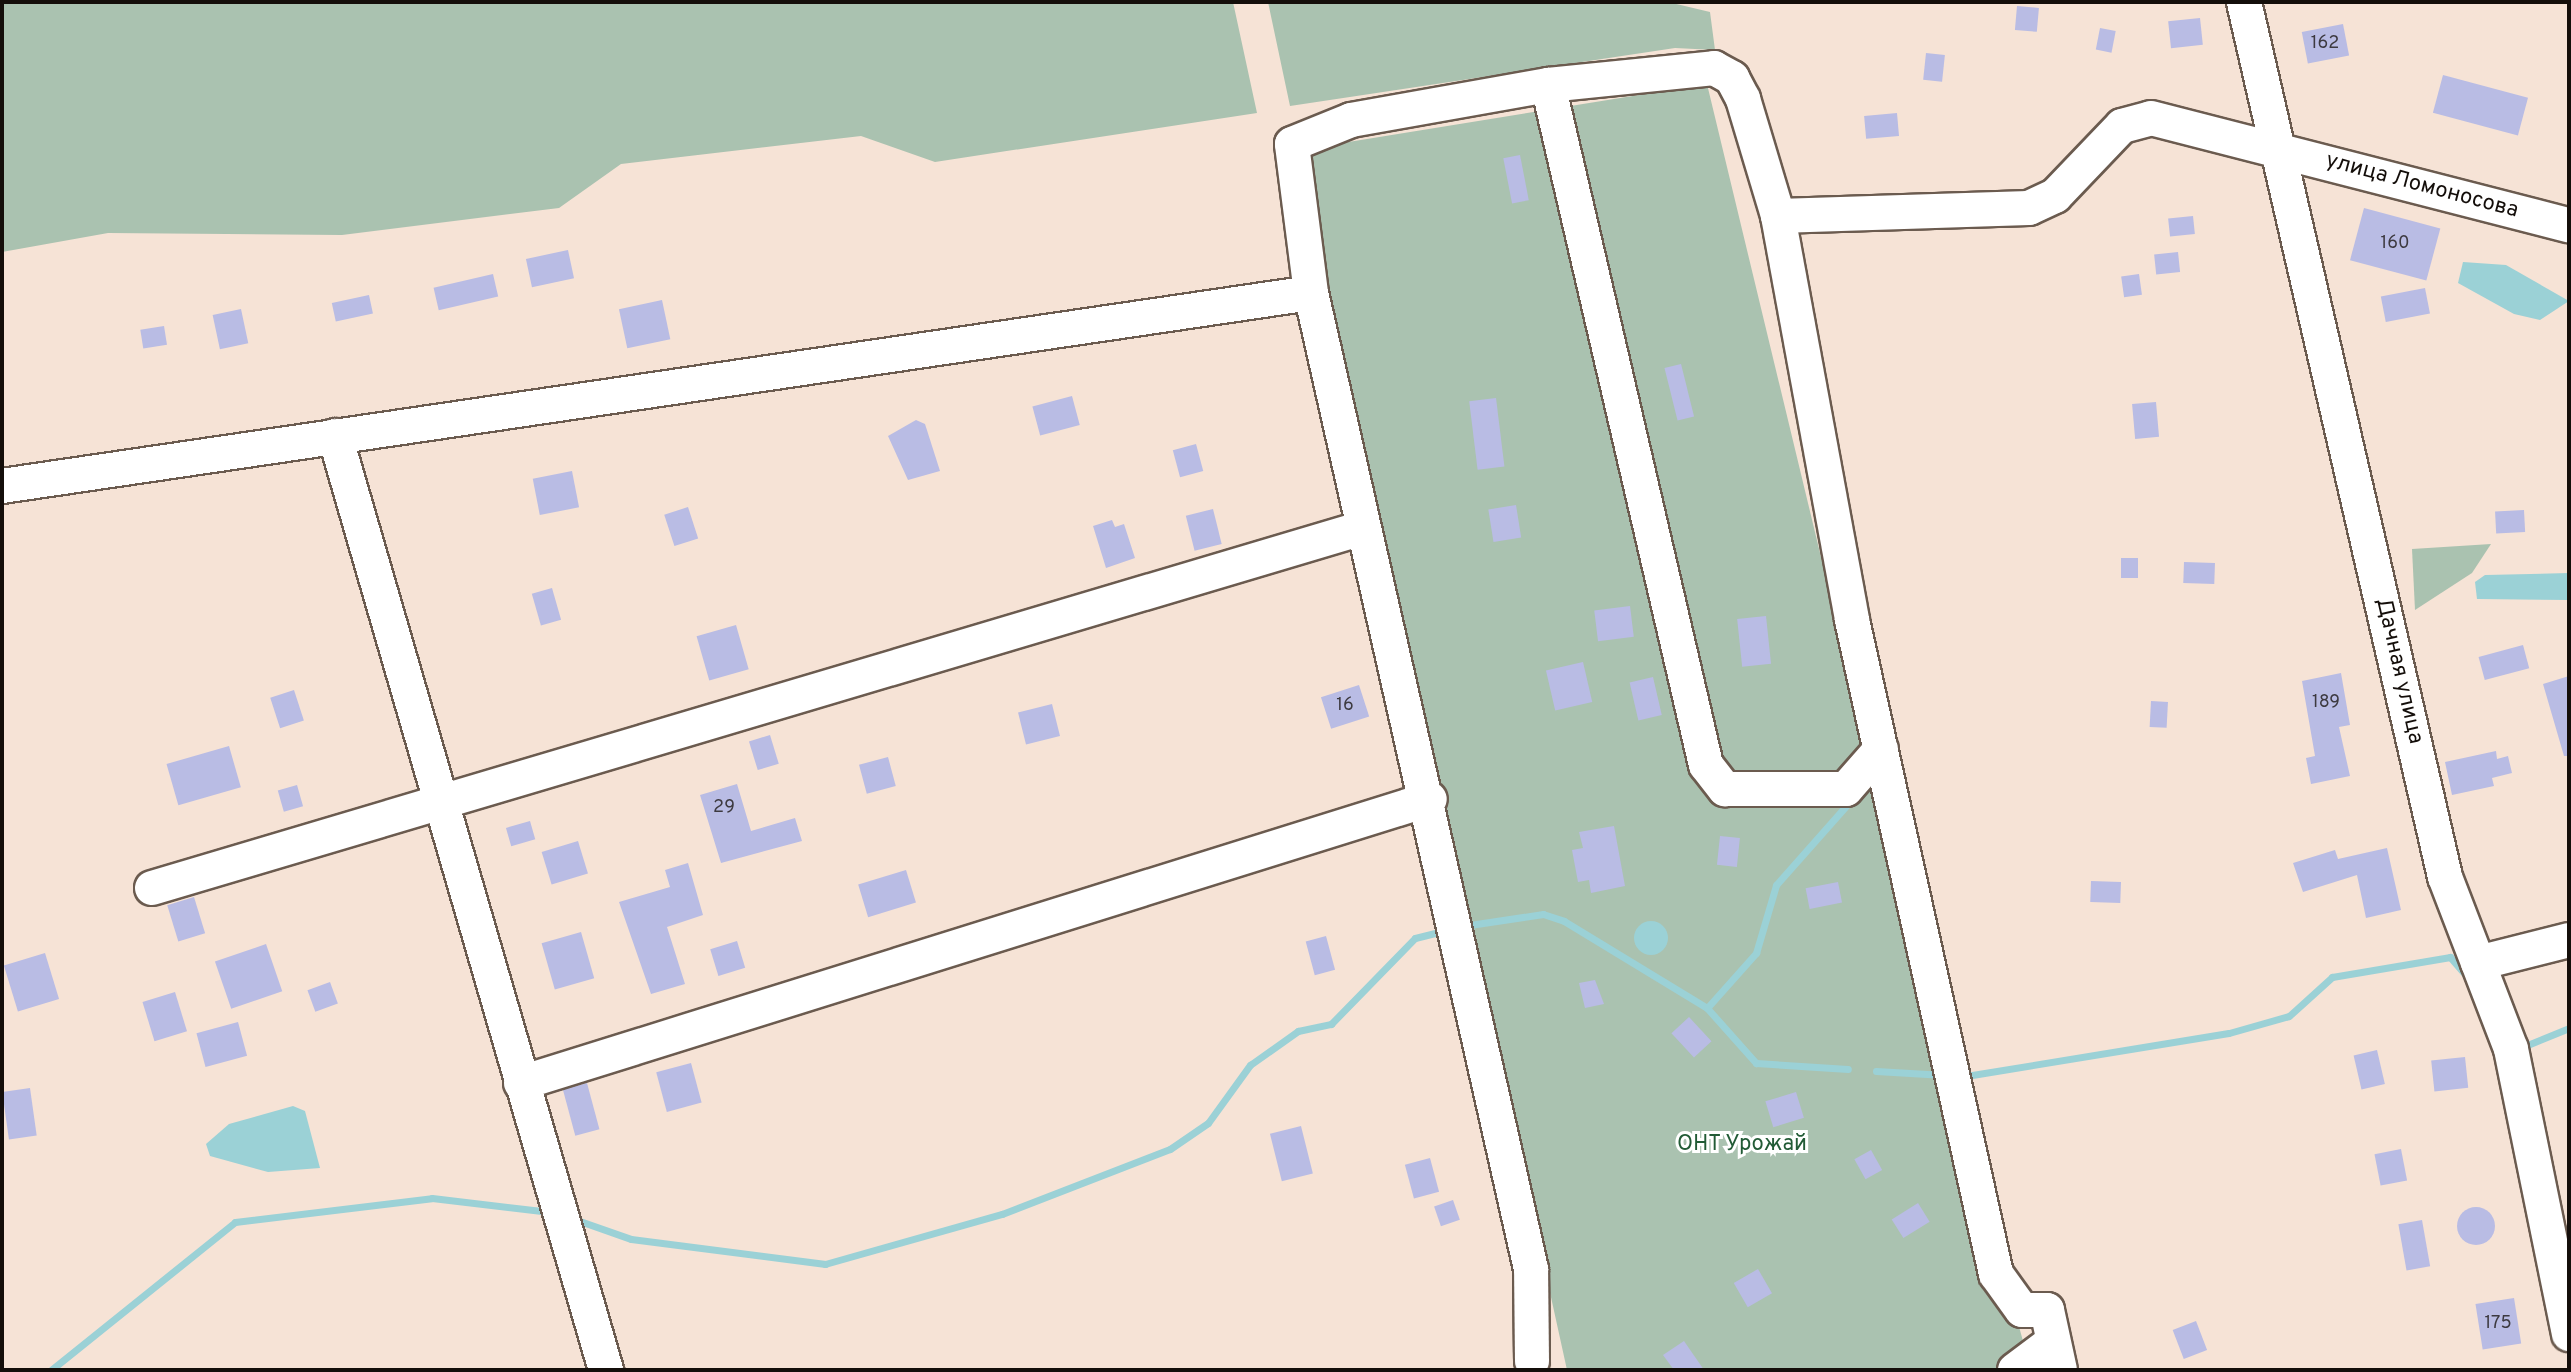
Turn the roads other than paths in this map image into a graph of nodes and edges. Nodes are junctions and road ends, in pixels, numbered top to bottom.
1 (2244, 2) edge
2 (1548, 85) junction
3 (2276, 146) junction
4 (1778, 216) junction
5 (2569, 225) edge
6 (1311, 293) junction
7 (335, 436) junction
8 (2, 486) edge
9 (1363, 528) junction
10 (1881, 749) junction
11 (1430, 799) junction
12 (437, 803) junction
13 (152, 888) dead end
14 (2569, 940) edge
15 (2478, 963) junction
16 (521, 1083) junction
17 (2569, 1334) edge
18 (2055, 1357) edge
19 (1532, 1361) dead end
20 (606, 1370) edge
21 (2015, 1370) edge

1 - 3 street, Дачная улица
2 - 4 street
2 - 6 street
2 - 10 street
3 - 4 street, улица Ломоносова
3 - 5 street, улица Ломоносова
3 - 15 street, Дачная улица
4 - 10 street
6 - 7 street
6 - 9 street
7 - 8 street
7 - 12 street
9 - 11 street
9 - 12 street
10 - 18 street
11 - 16 street
11 - 19 street
12 - 13 street
12 - 16 street
14 - 15 street
15 - 17 street, Дачная улица
16 - 20 street
18 - 21 street

